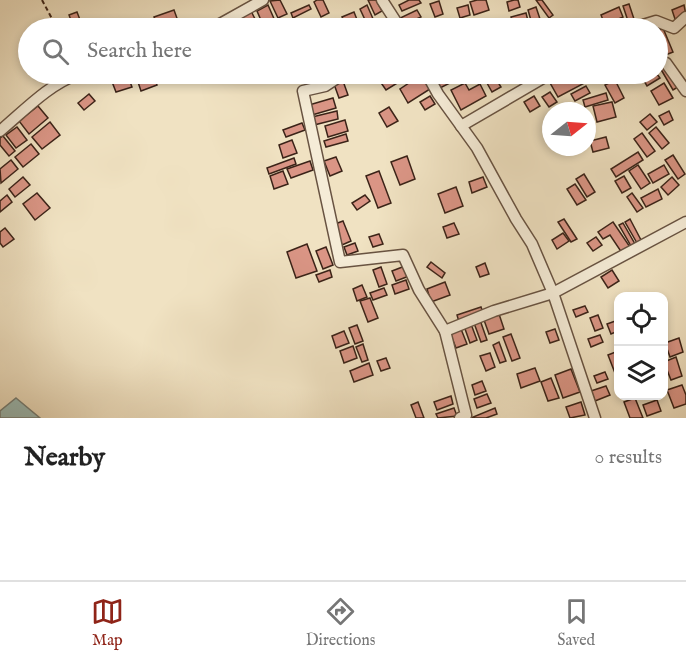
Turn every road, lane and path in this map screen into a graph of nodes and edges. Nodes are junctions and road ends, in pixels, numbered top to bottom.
1 (42, 0) edge
2 (263, 0) edge
3 (382, 0) edge
4 (686, 17) edge
5 (52, 18) edge
6 (231, 18) edge
7 (390, 18) edge
8 (668, 26) edge
9 (668, 66) edge
10 (58, 84) edge
11 (328, 84) edge
12 (434, 84) edge
13 (532, 84) edge
14 (686, 91) edge
15 (462, 126) junction
16 (0, 131) edge
17 (686, 222) edge
18 (553, 293) junction
19 (446, 331) junction
20 (460, 418) edge
21 (595, 418) edge

1 - 5 path
2 - 6 street
3 - 7 street
4 - 8 street
9 - 14 street
10 - 16 street
11 - 19 street
12 - 15 street
13 - 15 street
15 - 18 street
17 - 18 street
18 - 19 street
18 - 21 street
19 - 20 street

